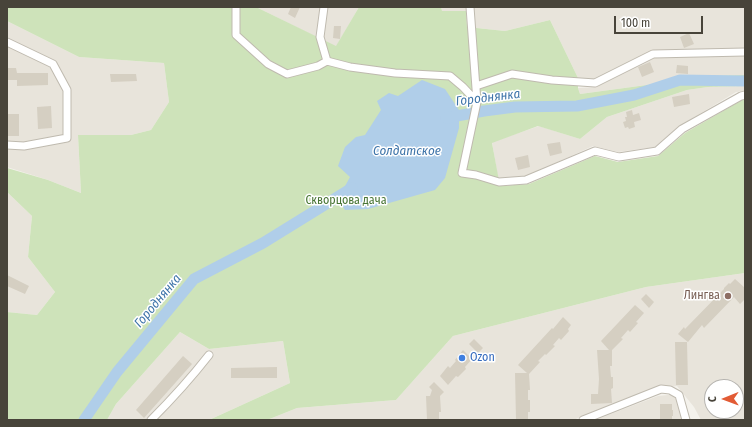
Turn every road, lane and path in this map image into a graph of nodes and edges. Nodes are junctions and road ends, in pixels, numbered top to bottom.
1 (236, 7) edge
2 (324, 7) edge
3 (470, 7) edge
4 (7, 42) edge
5 (745, 52) edge
6 (327, 61) junction
7 (476, 86) junction
8 (745, 95) edge
9 (477, 102) junction
10 (7, 145) edge
11 (209, 355) dead end
12 (151, 420) edge
13 (583, 420) edge
14 (686, 420) edge

1 - 6 street
2 - 6 street
3 - 7 street
4 - 10 street
5 - 7 street
6 - 9 street
7 - 9 street
8 - 9 street
11 - 12 street
13 - 14 street

